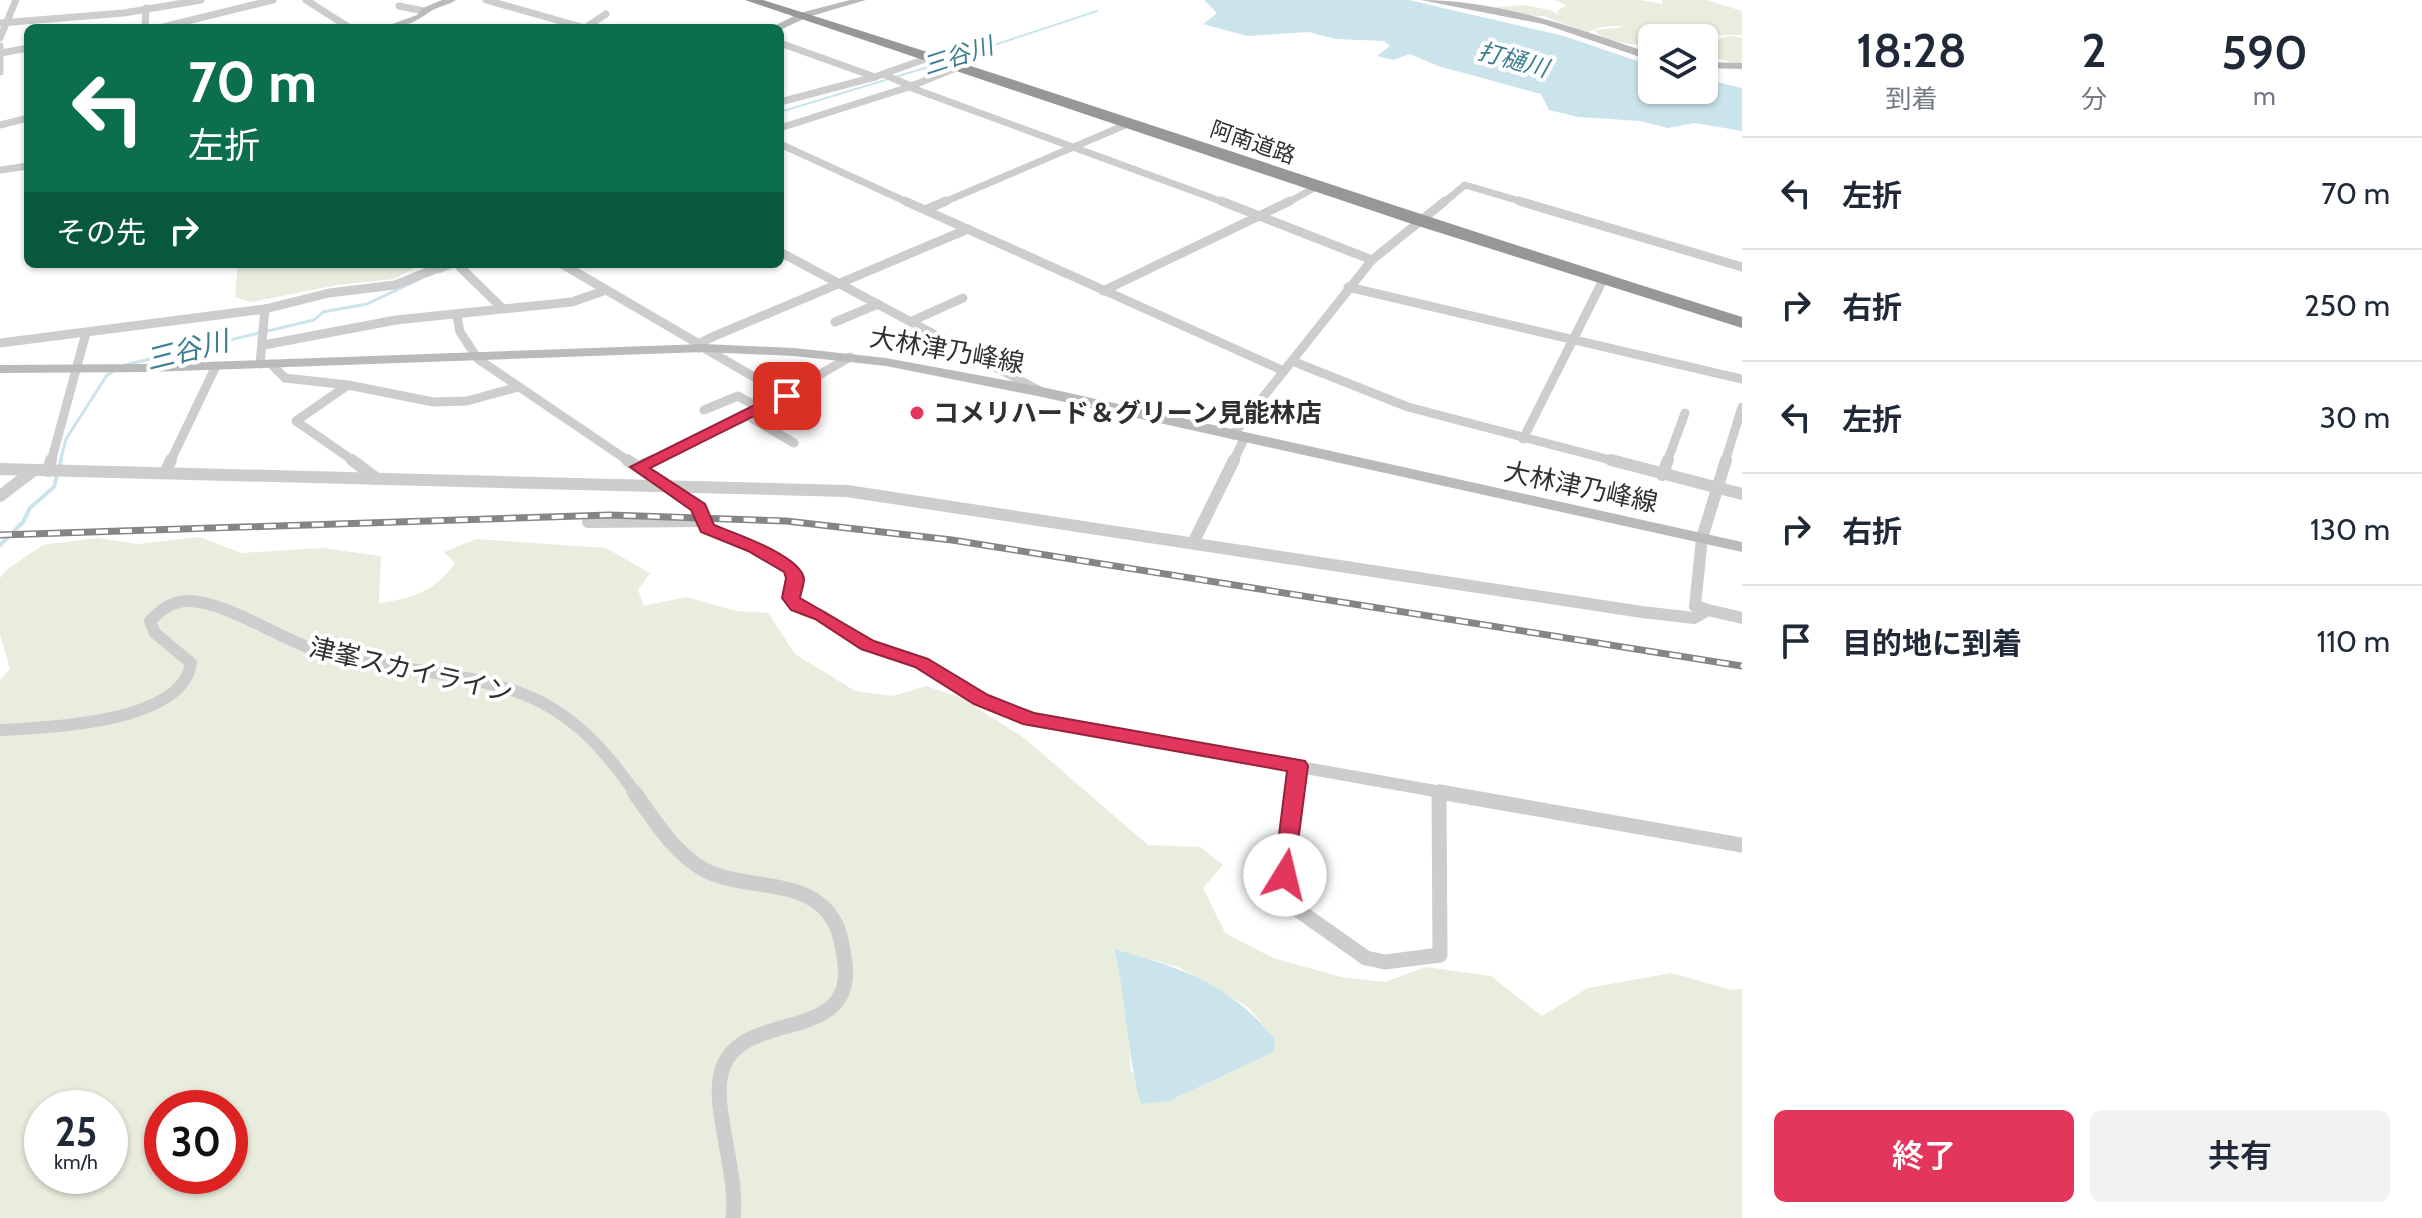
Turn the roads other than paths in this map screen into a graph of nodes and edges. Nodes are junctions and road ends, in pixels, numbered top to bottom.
1 (16, 0) edge
2 (201, 0) edge
3 (273, 0) edge
4 (306, 0) edge
5 (451, 0) edge
6 (486, 0) edge
7 (751, 0) edge
8 (771, 0) edge
9 (861, 0) edge
10 (1426, 0) edge
11 (847, 1) edge
12 (399, 6) dead end
13 (146, 8) junction
14 (424, 11) junction
15 (808, 13) junction
16 (606, 14) dead end
17 (212, 16) junction
18 (3, 22) edge
19 (145, 24) edge
20 (177, 24) edge
21 (214, 24) edge
22 (344, 24) edge
23 (399, 24) edge
24 (571, 24) edge
25 (591, 24) edge
26 (784, 24) edge
27 (0, 38) edge
28 (784, 44) edge
29 (0, 46) edge
30 (24, 49) edge
31 (1, 53) edge
32 (1638, 53) edge
33 (948, 60) junction
34 (0, 65) edge
35 (1718, 65) edge
36 (1742, 66) edge
37 (0, 72) edge
38 (882, 76) junction
39 (909, 86) junction
40 (784, 101) edge
41 (24, 119) edge
42 (1130, 123) junction
43 (0, 125) edge
44 (784, 127) edge
45 (784, 146) edge
46 (1078, 148) junction
47 (24, 167) edge
48 (0, 170) edge
49 (1316, 187) junction
50 (925, 210) junction
51 (1261, 217) junction
52 (1421, 218) junction
53 (968, 229) junction
54 (784, 254) edge
55 (1372, 260) junction
56 (1742, 267) edge
57 (447, 268) edge
58 (459, 268) edge
59 (569, 268) edge
60 (1603, 280) junction
61 (839, 283) junction
62 (1348, 287) junction
63 (606, 290) junction
64 (1103, 291) junction
65 (963, 298) dead end
66 (878, 304) junction
67 (501, 307) junction
68 (265, 309) junction
69 (1742, 315) edge
70 (457, 316) junction
71 (912, 321) junction
72 (835, 322) dead end
73 (1742, 323) edge
74 (86, 333) junction
75 (1573, 339) junction
76 (0, 343) edge
77 (264, 345) junction
78 (701, 347) junction
79 (475, 355) junction
80 (850, 357) junction
81 (266, 364) junction
82 (216, 366) junction
83 (1288, 366) junction
84 (0, 369) edge
85 (76, 370) junction
86 (1742, 379) edge
87 (348, 385) junction
88 (518, 387) junction
89 (1042, 392) junction
90 (787, 396) junction
91 (1742, 407) edge
92 (761, 409) junction
93 (704, 410) dead end
94 (1685, 413) dead end
95 (748, 416) junction
96 (1239, 436) junction
97 (1523, 439) junction
98 (794, 443) dead end
99 (638, 467) junction
100 (0, 469) edge
101 (33, 471) junction
102 (55, 471) junction
103 (165, 473) junction
104 (1662, 475) junction
105 (377, 479) junction
106 (667, 486) junction
107 (1716, 488) junction
108 (1742, 494) edge
109 (0, 496) edge
110 (702, 521) junction
111 (588, 522) dead end
112 (1702, 538) junction
113 (1193, 543) junction
114 (1742, 547) edge
115 (1708, 610) junction
116 (1742, 618) edge
117 (0, 730) edge
118 (1297, 766) junction
119 (1439, 791) junction
120 (1742, 845) edge
121 (733, 1218) edge

1 - 18 street
2 - 13 street
3 - 17 street
4 - 22 street
5 - 14 main road
6 - 24 street
7 - 15 highway, 阿南道路
8 - 15 highway, 阿南道路
9 - 11 main road
10 - 32 main road
11 - 15 main road
12 - 14 street
13 - 18 street
13 - 19 street
14 - 23 main road
15 - 26 main road
15 - 33 highway, 阿南道路
16 - 25 street
17 - 20 street
17 - 21 street
18 - 27 street
28 - 38 street
29 - 31 street
30 - 31 street
31 - 34 street
33 - 38 street
33 - 39 street
33 - 42 highway, 阿南道路
33 - 52 highway, 阿南道路
34 - 37 street
35 - 36 main road
38 - 39 street
38 - 40 street
39 - 44 street
39 - 46 street
41 - 43 street
42 - 46 street
42 - 49 highway, 阿南道路
45 - 50 street
46 - 50 street
46 - 51 street
47 - 48 street
49 - 51 street
49 - 52 highway, 阿南道路
50 - 53 street
51 - 55 street
51 - 64 street
52 - 55 street
52 - 56 street
52 - 60 highway, 阿南道路
52 - 69 highway, 阿南道路
53 - 61 street
53 - 64 street
54 - 61 street
55 - 62 street
57 - 68 street
58 - 67 street
59 - 63 street
60 - 73 highway, 阿南道路
60 - 75 street
61 - 66 street
61 - 78 street
62 - 75 street
62 - 83 street
63 - 67 street
63 - 78 street
64 - 83 street
65 - 71 street
66 - 71 street
66 - 72 street
67 - 70 street
68 - 74 street
68 - 77 street
70 - 77 street
70 - 79 street
71 - 89 street
74 - 76 street
74 - 85 street
75 - 86 street
75 - 97 street
77 - 81 street
78 - 79 main road, 大林津乃峰線
78 - 80 main road, 大林津乃峰線
78 - 90 street
79 - 81 main road, 大林津乃峰線
79 - 88 street
80 - 89 main road, 大林津乃峰線
80 - 90 street
81 - 82 main road, 大林津乃峰線
81 - 87 street
82 - 85 main road, 大林津乃峰線
82 - 103 street
83 - 96 street
83 - 97 street
84 - 85 main road
85 - 102 street
87 - 88 street
87 - 105 street
88 - 99 street
89 - 96 main road, 大林津乃峰線
90 - 92 street
91 - 107 street
92 - 93 street
92 - 95 street
94 - 104 street
95 - 98 street
95 - 99 street
96 - 112 main road, 大林津乃峰線
96 - 113 street
97 - 104 street
99 - 106 street
100 - 101 street
101 - 102 street
101 - 109 street
102 - 103 street
103 - 105 street
104 - 107 street
105 - 106 street
106 - 110 street
106 - 113 street
107 - 108 street
107 - 112 street
110 - 111 street
110 - 118 street
112 - 114 main road, 大林津乃峰線
112 - 115 street
113 - 115 street
115 - 116 street
117 - 121 street, 津峯スカイライン
118 - 119 street
118 - 119 street
119 - 120 street

